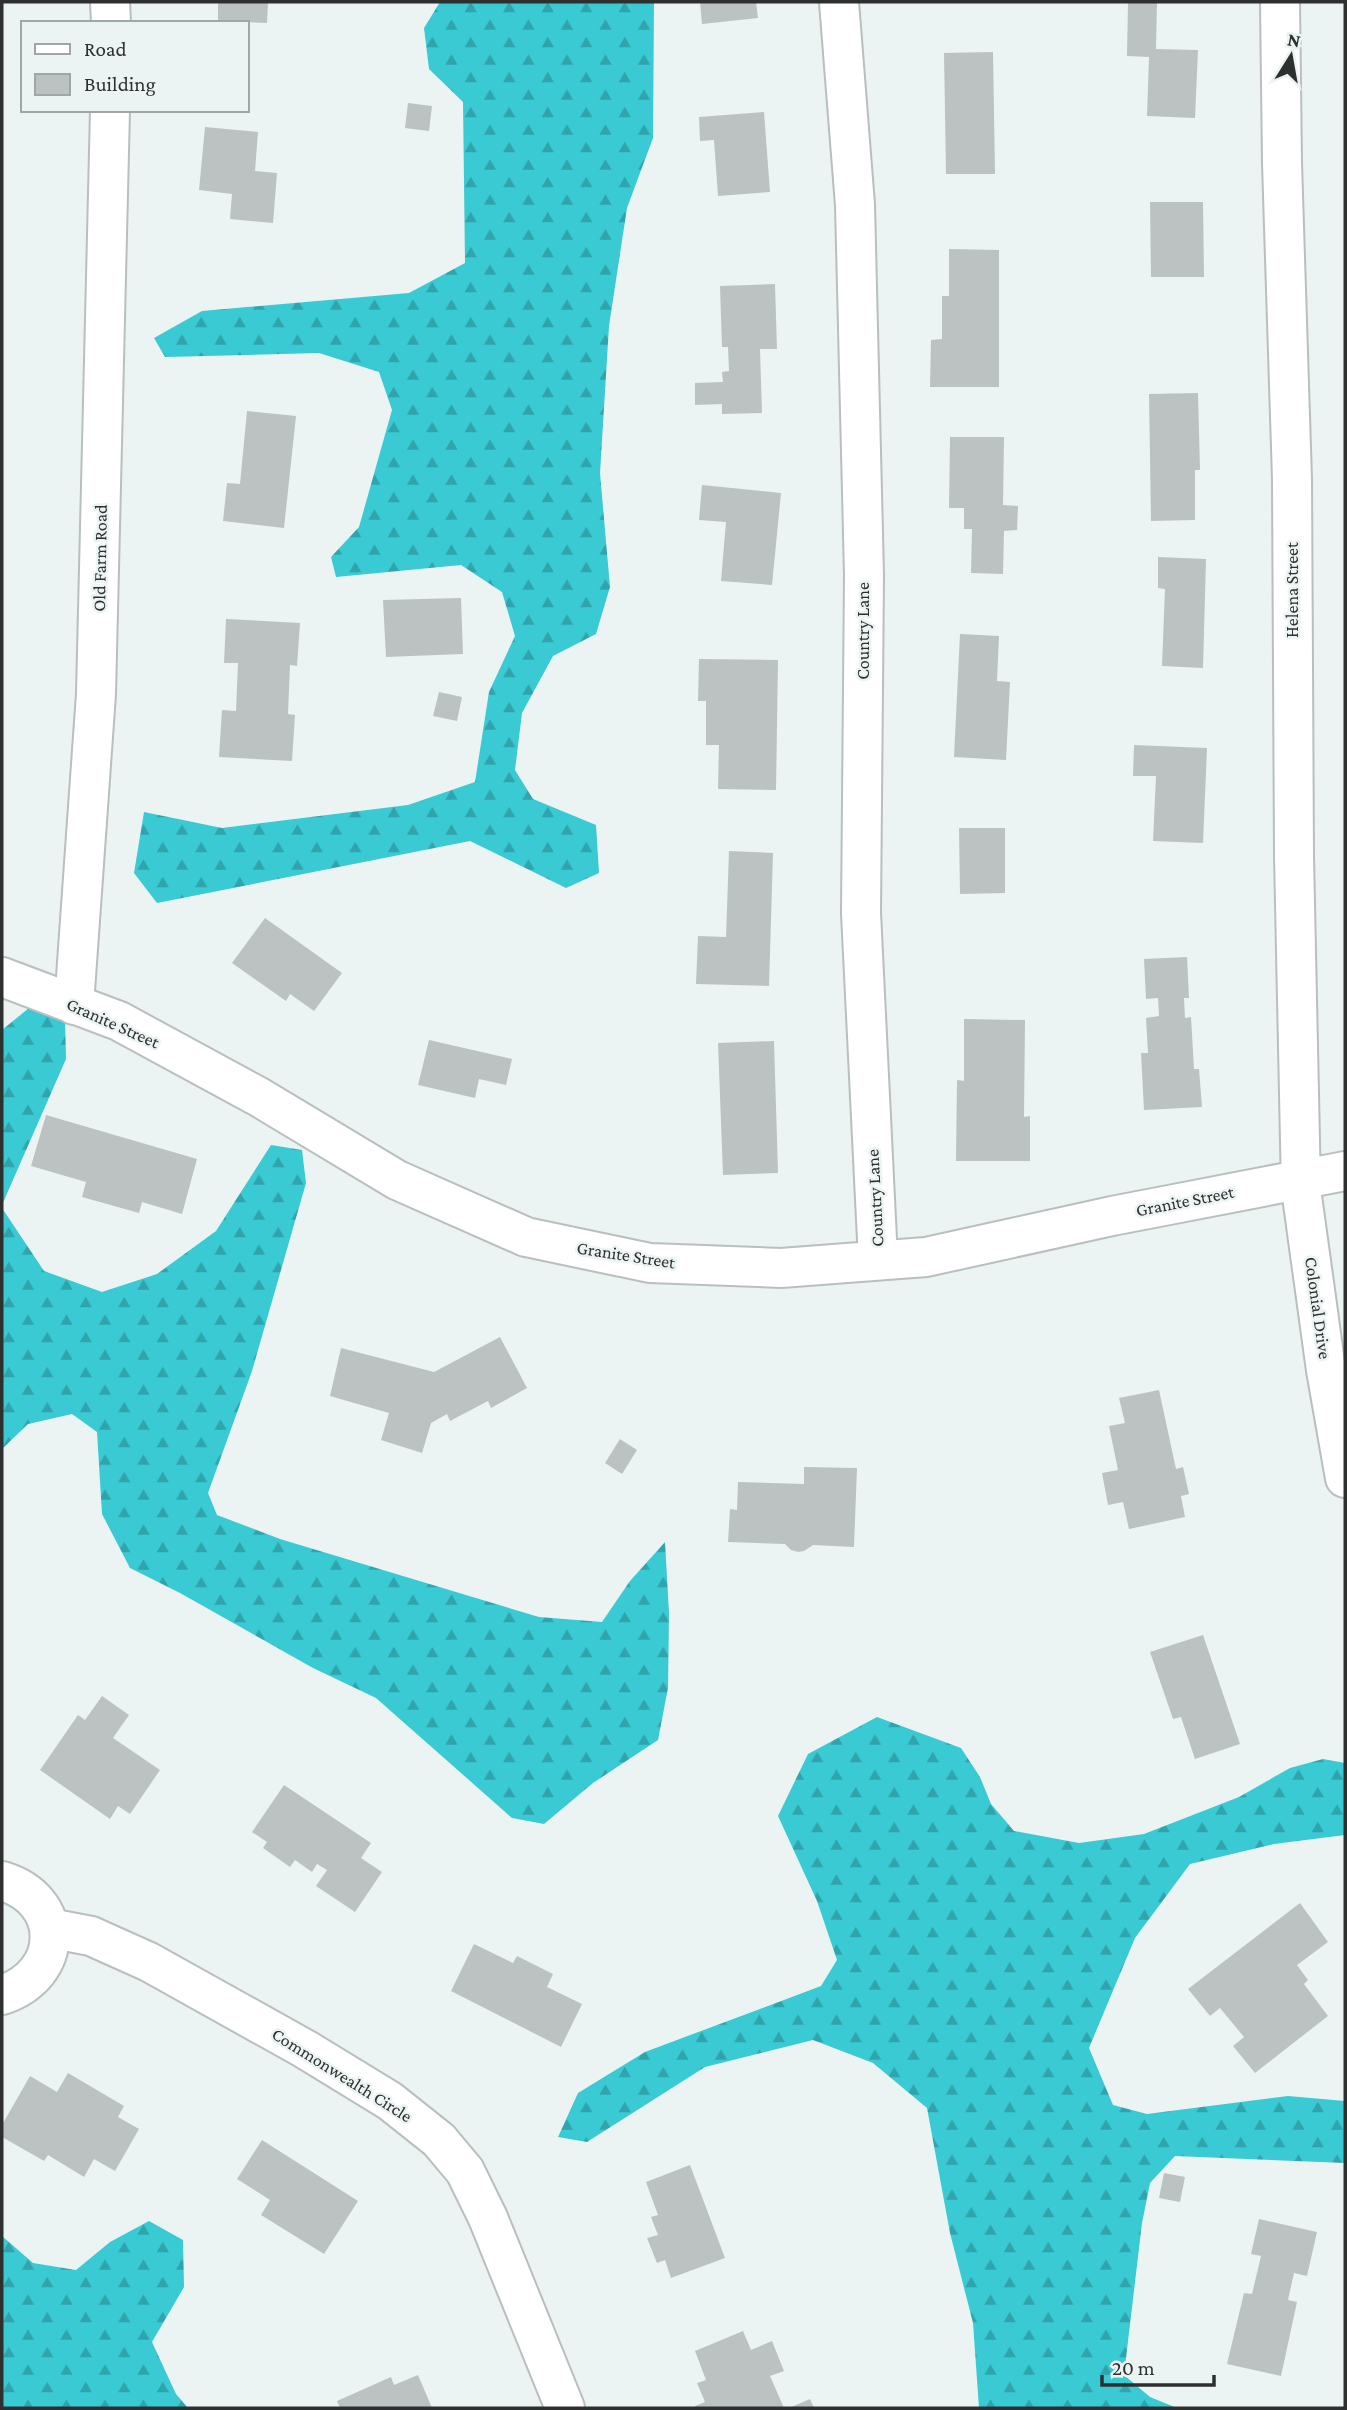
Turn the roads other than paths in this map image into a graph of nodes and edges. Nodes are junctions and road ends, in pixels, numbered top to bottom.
1 (110, 2) edge
2 (839, 2) edge
3 (1280, 2) edge
4 (111, 21) edge
5 (110, 112) edge
6 (2, 977) edge
7 (74, 1004) junction
8 (1345, 1171) edge
9 (1301, 1179) junction
10 (878, 1260) junction
11 (1345, 1478) edge
12 (2, 1881) edge
13 (49, 1928) junction
14 (2, 1995) edge
15 (565, 2408) edge

1 - 4 street
2 - 10 street, Country Lane
3 - 9 street, Helena Street
5 - 7 street, Old Farm Road
6 - 7 street, Granite Street
7 - 10 street, Granite Street
8 - 9 street, Granite Street
9 - 10 street, Granite Street
9 - 11 street, Colonial Drive
12 - 13 street
13 - 14 street
13 - 15 street, Commonwealth Circle

